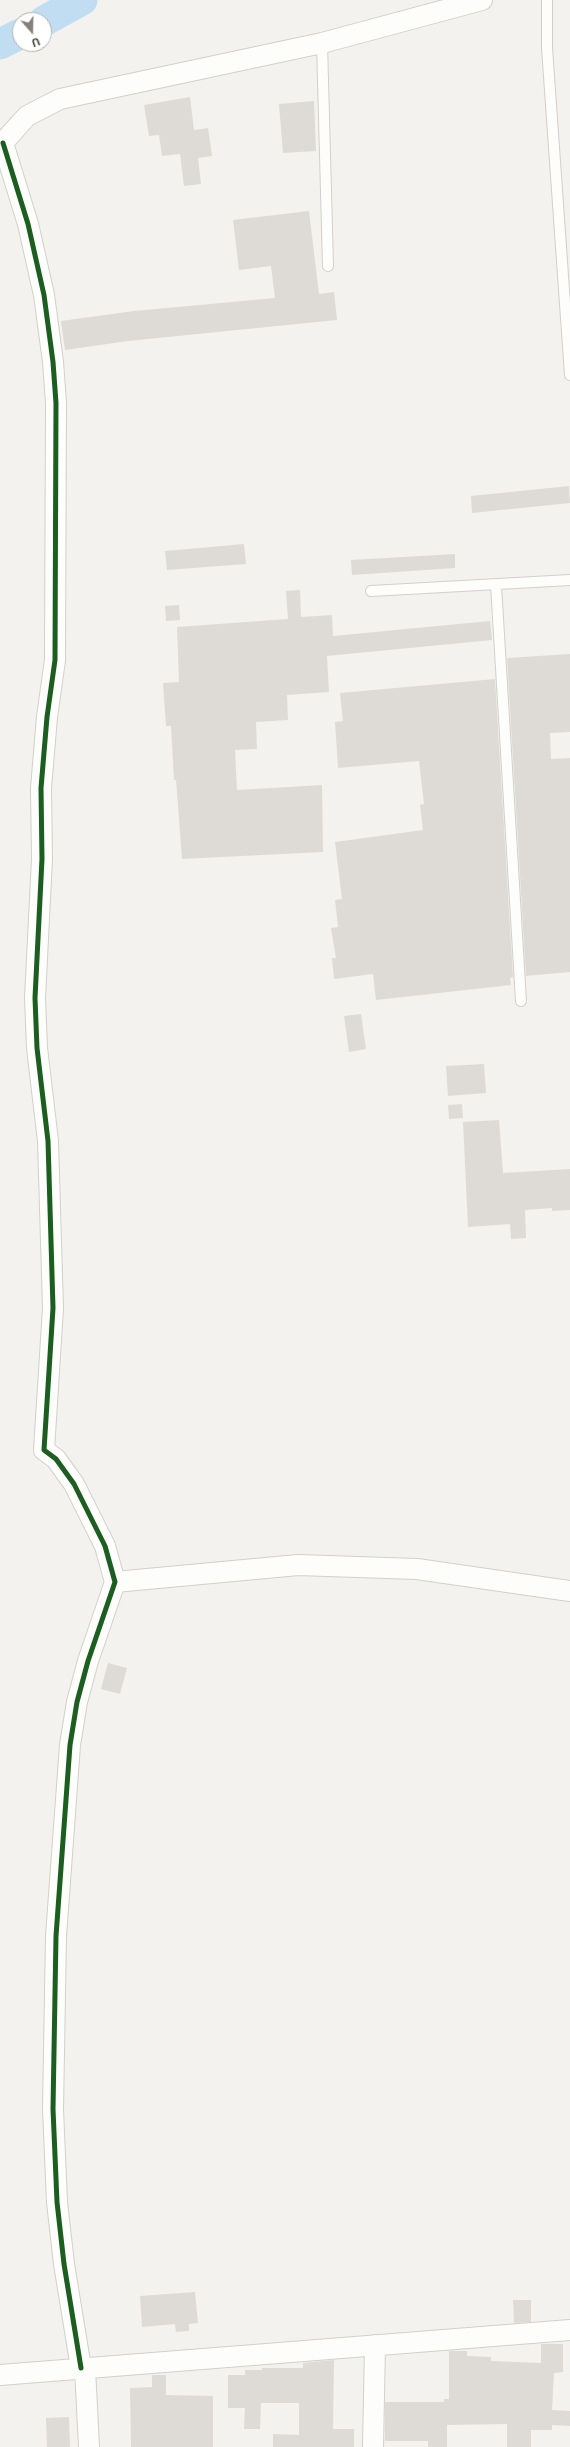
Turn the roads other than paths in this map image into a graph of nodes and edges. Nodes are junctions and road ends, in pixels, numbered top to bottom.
1 (482, 0) edge
2 (547, 0) edge
3 (322, 43) junction
4 (1, 144) edge
5 (328, 266) dead end
6 (570, 375) edge
7 (570, 580) edge
8 (496, 585) junction
9 (371, 591) dead end
10 (522, 1000) dead end
11 (115, 1582) junction
12 (570, 1591) edge
13 (570, 2330) edge
14 (375, 2345) junction
15 (86, 2368) junction
16 (0, 2375) edge
17 (89, 2447) edge
18 (373, 2447) edge

1 - 3 street
2 - 6 lane
3 - 4 street
3 - 5 lane
4 - 11 street
7 - 8 lane
8 - 9 lane
8 - 10 lane
11 - 12 street
11 - 15 street
13 - 14 street
14 - 15 street
14 - 18 street
15 - 16 street
15 - 17 street

